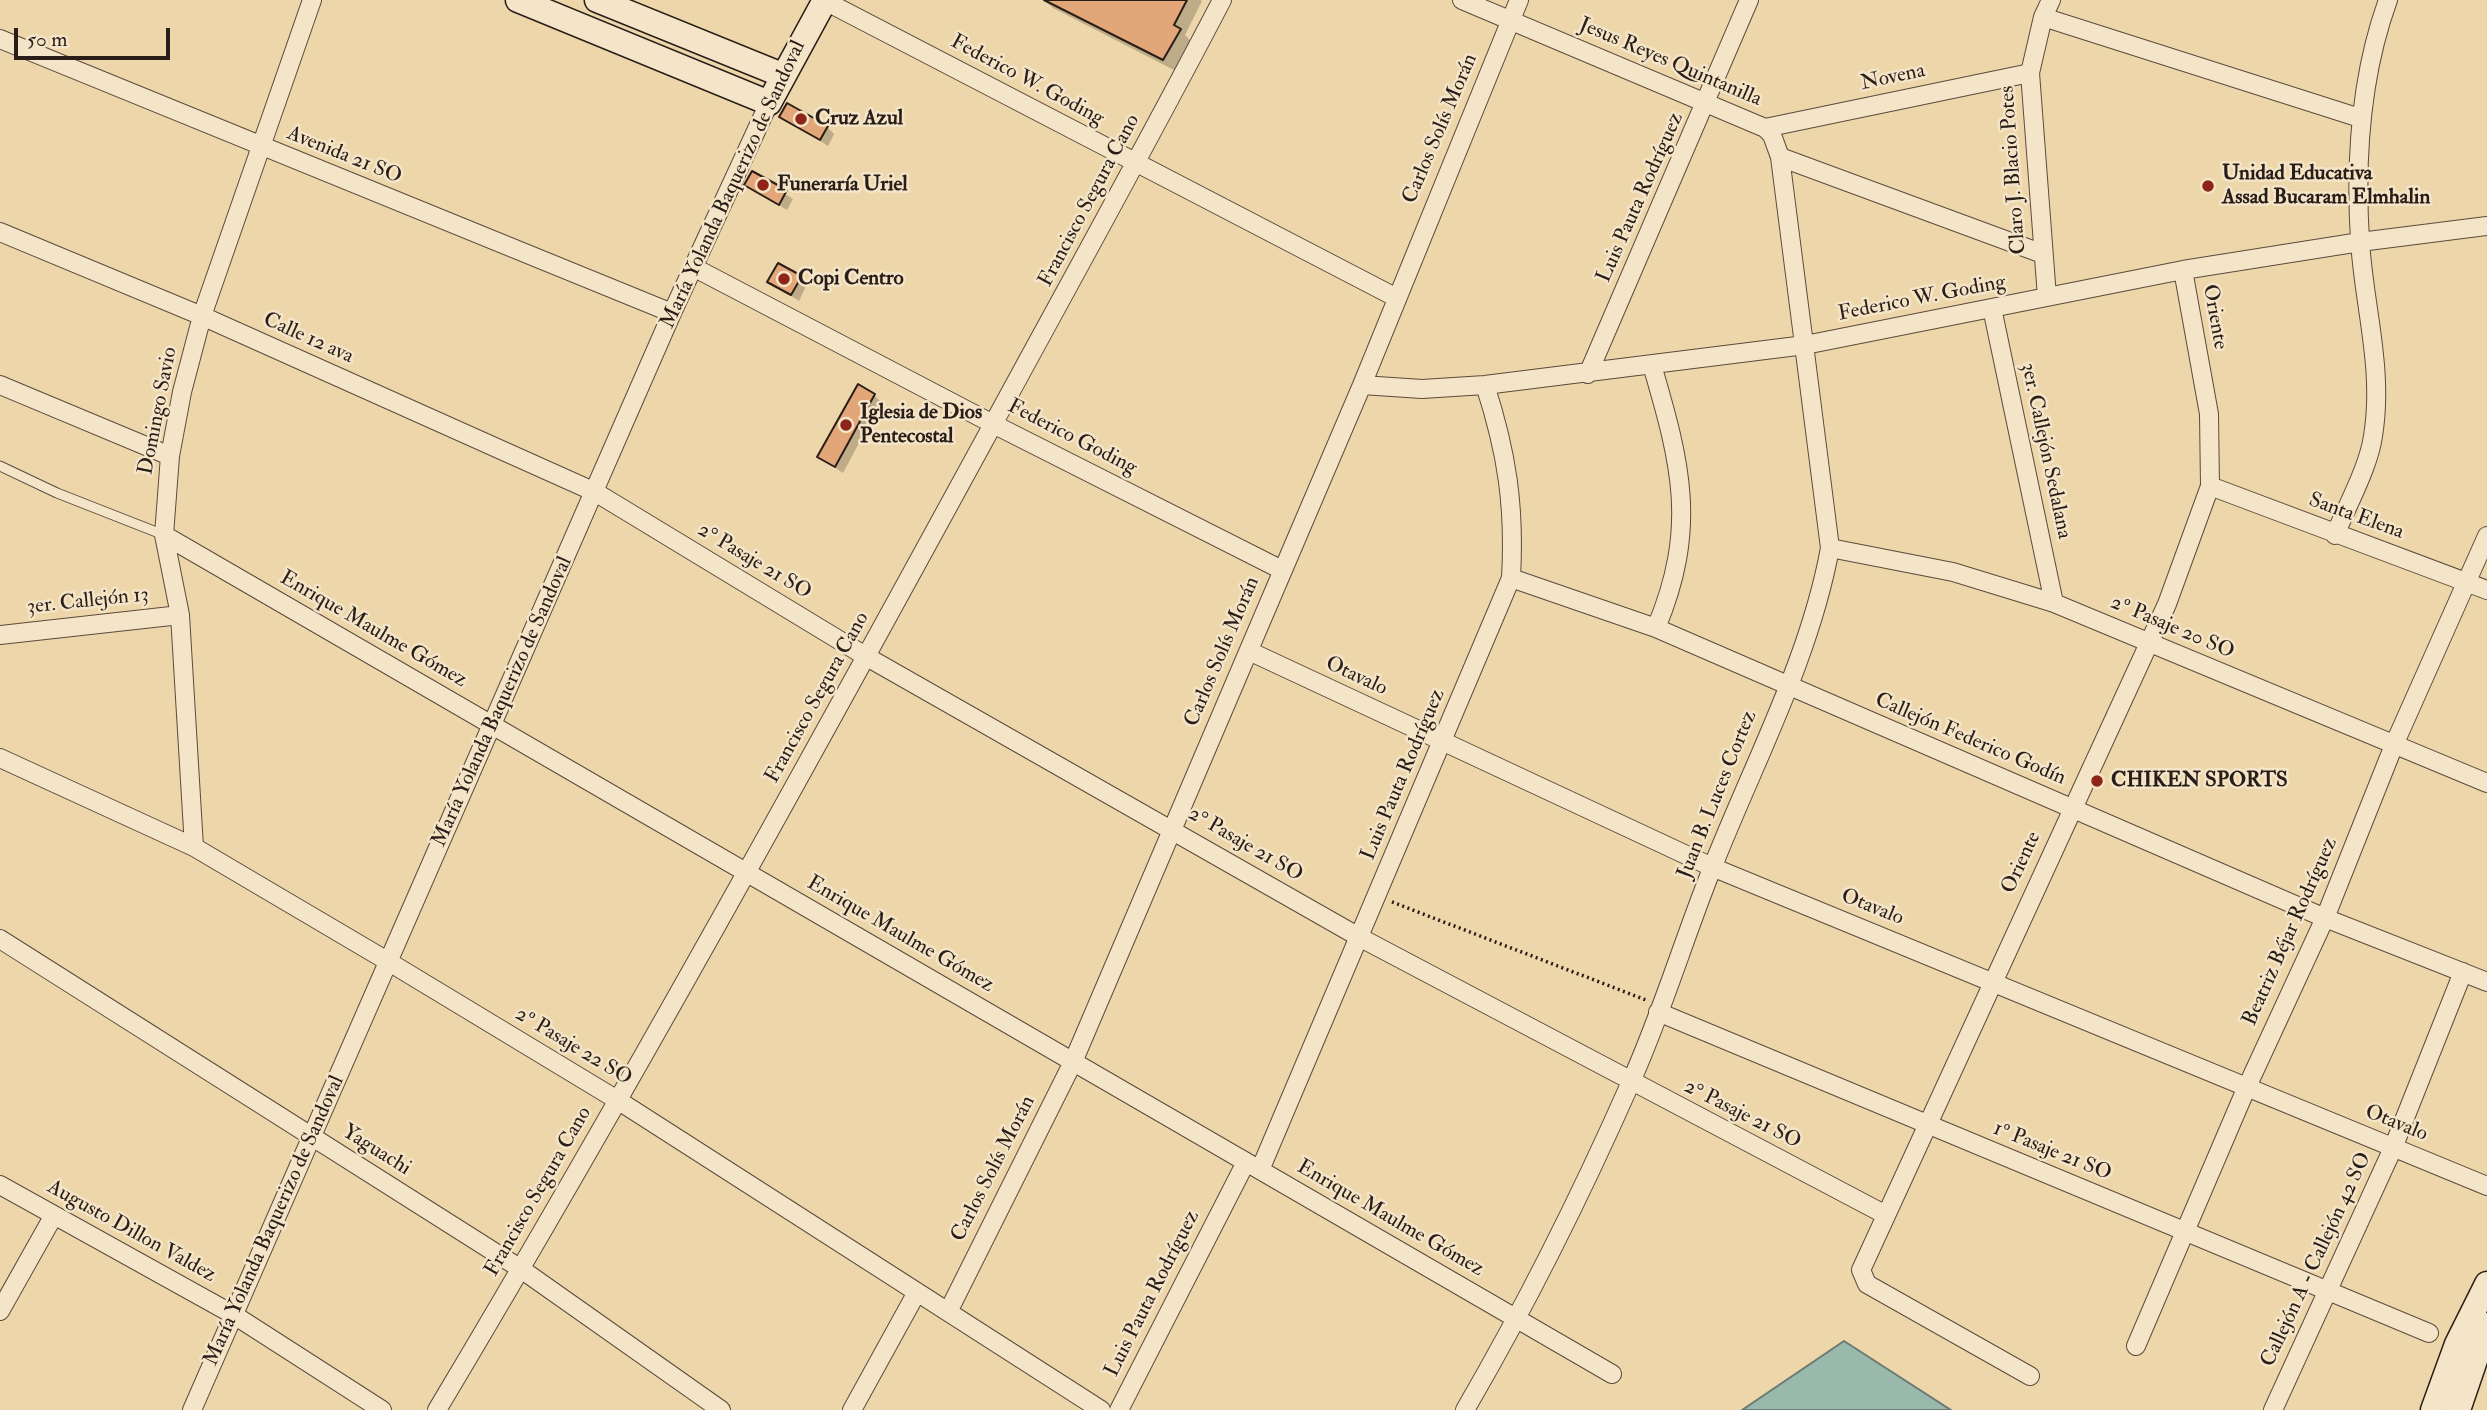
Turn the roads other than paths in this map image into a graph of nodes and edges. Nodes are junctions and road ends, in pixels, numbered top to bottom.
1 (312, 0) edge
2 (518, 0) edge
3 (597, 0) edge
4 (825, 0) edge
5 (1222, 0) edge
6 (1462, 0) edge
7 (1519, 0) edge
8 (1749, 0) edge
9 (2388, 0) edge
10 (2047, 8) edge
11 (1511, 21) junction
12 (0, 39) edge
13 (2030, 73) junction
14 (782, 75) junction
15 (769, 103) junction
16 (1707, 103) junction
17 (2360, 118) junction
18 (1765, 128) junction
19 (262, 148) junction
20 (1780, 157) junction
21 (1136, 164) junction
22 (2487, 226) edge
23 (0, 232) edge
24 (2360, 242) junction
25 (2043, 254) junction
26 (693, 267) junction
27 (2183, 270) junction
28 (1395, 297) junction
29 (2047, 297) junction
30 (1992, 308) junction
31 (672, 313) junction
32 (202, 316) junction
33 (1805, 345) junction
34 (1652, 365) junction
35 (1588, 374) junction
36 (0, 385) edge
37 (1362, 385) junction
38 (1485, 385) junction
39 (993, 424) junction
40 (170, 456) junction
41 (0, 466) edge
42 (2210, 486) junction
43 (595, 492) junction
44 (164, 535) junction
45 (2336, 535) junction
46 (2487, 536) edge
47 (1830, 548) junction
48 (1282, 570) junction
49 (1511, 578) junction
50 (2467, 582) junction
51 (2487, 590) edge
52 (2054, 603) junction
53 (180, 615) junction
54 (1657, 628) junction
55 (0, 635) edge
56 (2149, 644) junction
57 (1249, 651) junction
58 (867, 657) junction
59 (1787, 686) junction
60 (492, 725) junction
61 (1443, 744) junction
62 (2394, 745) junction
63 (0, 758) edge
64 (2487, 783) edge
65 (2072, 808) junction
66 (1173, 830) junction
67 (194, 847) junction
68 (1712, 867) junction
69 (747, 873) junction
70 (2325, 918) junction
71 (1359, 937) junction
72 (0, 939) edge
73 (389, 962) junction
74 (2463, 972) junction
75 (1993, 981) junction
76 (2487, 982) edge
77 (1660, 1008) junction
78 (1073, 1062) junction
79 (1631, 1083) junction
80 (2246, 1089) junction
81 (619, 1101) junction
82 (1926, 1125) junction
83 (312, 1138) junction
84 (2393, 1147) junction
85 (1253, 1166) junction
86 (0, 1185) edge
87 (2487, 1186) edge
88 (1884, 1214) junction
89 (54, 1215) junction
90 (2185, 1230) junction
91 (522, 1269) junction
92 (2487, 1284) edge
93 (2327, 1291) junction
94 (917, 1292) junction
95 (0, 1311) edge
96 (948, 1312) junction
97 (234, 1315) junction
98 (1517, 1318) junction
99 (2487, 1325) edge
100 (2429, 1333) dead end
101 (2136, 1346) dead end
102 (1612, 1374) dead end
103 (2030, 1376) dead end
104 (192, 1410) edge
105 (382, 1410) edge
106 (437, 1410) edge
107 (721, 1410) edge
108 (852, 1410) edge
109 (1101, 1410) edge
110 (1119, 1410) edge
111 (1465, 1410) edge
112 (2273, 1410) edge
113 (2433, 1410) edge
114 (2458, 1410) edge

1 - 19 street, Domingo Savio
2 - 15 street
3 - 14 street
4 - 14 street, María Yolanda Baquerizo de Sandoval
4 - 21 street, Federico W. Goding
5 - 21 street, Francisco Segura Cano
6 - 11 street, Jesus Reyes Quintanilla
7 - 11 street, Carlos Solís Morán
8 - 16 street, Luis Pauta Rodríguez
9 - 17 street
10 - 13 street, Claro J. Blacio Potes
10 - 17 street
11 - 16 street, Jesus Reyes Quintanilla
11 - 28 street, Carlos Solís Morán
12 - 19 street, Avenida 21 SO
13 - 18 street, Novena
13 - 25 street, Claro J. Blacio Potes
14 - 15 street, María Yolanda Baquerizo de Sandoval
15 - 26 street, María Yolanda Baquerizo de Sandoval
16 - 18 street, Jesus Reyes Quintanilla
16 - 35 street, Luis Pauta Rodríguez
17 - 24 street
18 - 20 street, Jesus Reyes Quintanilla
19 - 31 street, Avenida 21 SO
19 - 32 street, Domingo Savio
20 - 25 street
20 - 33 street, Juan B. Luces Cortez
21 - 28 street, Federico W. Goding
21 - 39 street, Francisco Segura Cano
22 - 24 street, Federico W. Goding
23 - 32 street, Calle 12 ava
24 - 27 street, Federico W. Goding
24 - 45 street
25 - 29 street, Claro J. Blacio Potes
26 - 31 street, María Yolanda Baquerizo de Sandoval
26 - 39 street, Federico Goding
27 - 29 street, Federico W. Goding
27 - 42 street, Oriente
28 - 37 street, Carlos Solís Morán
29 - 30 street, Federico W. Goding
30 - 33 street, Federico W. Goding
30 - 52 street, 3er. Callejón Sedalana
31 - 43 street, María Yolanda Baquerizo de Sandoval
32 - 40 street, Domingo Savio
32 - 43 street, Calle 12 ava
33 - 34 street, Federico W. Goding
33 - 47 street, Juan B. Luces Cortez
34 - 35 street, Federico W. Goding
34 - 54 street
35 - 38 street, Federico W. Goding
36 - 40 street
37 - 38 street, Federico W. Goding
37 - 48 street, Carlos Solís Morán
38 - 49 street, Luis Pauta Rodríguez
39 - 48 street, Federico Goding
39 - 58 street, Francisco Segura Cano
40 - 44 street, Domingo Savio
41 - 44 lane
42 - 45 street, Santa Elena
42 - 56 street, Oriente
43 - 58 street, 2° Pasaje 21 SO
43 - 60 street, María Yolanda Baquerizo de Sandoval
44 - 53 street, Domingo Savio
44 - 60 street, Enrique Maulme Gómez
45 - 50 street, Santa Elena
46 - 50 street, Beatriz Béjar Rodríguez
47 - 52 street, 2º Pasaje 20 SO
47 - 59 street, Juan B. Luces Cortez
48 - 57 street, Carlos Solís Morán
49 - 54 street, Callejón Federico Godín
49 - 61 street, Luis Pauta Rodríguez
50 - 51 street, Santa Elena
50 - 62 street, Beatriz Béjar Rodríguez
52 - 56 street, 2º Pasaje 20 SO
53 - 55 street, 3er. Callejón 13
53 - 67 street, Domingo Savio
54 - 59 street, Callejón Federico Godín
56 - 62 street, 2º Pasaje 20 SO
56 - 65 street, Oriente
57 - 61 street, Otavalo
57 - 66 street, Carlos Solís Morán
58 - 66 street, 2° Pasaje 21 SO
58 - 69 street, Francisco Segura Cano
59 - 65 street, Callejón Federico Godín
59 - 68 street, Juan B. Luces Cortez
60 - 69 street, Enrique Maulme Gómez
60 - 73 street, María Yolanda Baquerizo de Sandoval
61 - 68 street, Otavalo
61 - 71 street, Luis Pauta Rodríguez
62 - 64 street, 2º Pasaje 20 SO
62 - 70 street, Beatriz Béjar Rodríguez
63 - 67 street, 2º Pasaje 22 SO
65 - 70 street, Callejón Federico Godín
65 - 75 street, Oriente
66 - 71 street, 2° Pasaje 21 SO
66 - 78 street, Carlos Solís Morán
67 - 73 street, 2º Pasaje 22 SO
68 - 75 street, Otavalo
68 - 77 street, Juan B. Luces Cortez
69 - 78 street, Enrique Maulme Gómez
69 - 81 street, Francisco Segura Cano
70 - 74 street, Callejón Federico Godín
70 - 80 street, Beatriz Béjar Rodríguez
71 - 79 street, 2° Pasaje 21 SO
71 - 85 street, Luis Pauta Rodríguez
72 - 83 street, Yaguachi
73 - 81 street, 2º Pasaje 22 SO
73 - 83 street, María Yolanda Baquerizo de Sandoval
74 - 76 street, Callejón Federico Godín
74 - 84 street, Callejón A - Callejón 42 SO
75 - 80 street, Otavalo
75 - 82 street, Oriente
77 - 79 street, Juan B. Luces Cortez
77 - 82 street, 1º Pasaje 21 SO
78 - 85 street, Enrique Maulme Gómez
78 - 96 street, Carlos Solís Morán
79 - 88 street, 2° Pasaje 21 SO
79 - 98 street, Juan B. Luces Cortez
80 - 84 street, Otavalo
80 - 90 street, Beatriz Béjar Rodríguez
81 - 91 street, Francisco Segura Cano
81 - 94 street, 2º Pasaje 22 SO
82 - 88 street, Oriente
82 - 90 street, 1º Pasaje 21 SO
83 - 91 street, Yaguachi
83 - 97 street, María Yolanda Baquerizo de Sandoval
84 - 87 street, Otavalo
84 - 93 street, Callejón A - Callejón 42 SO
85 - 98 street, Enrique Maulme Gómez
85 - 110 street, Luis Pauta Rodríguez
86 - 89 street, Augusto Dillon Valdez
88 - 103 street, Oriente
89 - 95 street
89 - 97 street, Augusto Dillon Valdez
90 - 93 street, 1º Pasaje 21 SO
90 - 101 street, Beatriz Béjar Rodríguez
91 - 106 street, Francisco Segura Cano
91 - 107 street, Yaguachi
92 - 113 street
93 - 100 street, 1º Pasaje 21 SO
93 - 112 street, Callejón A - Callejón 42 SO
94 - 96 street, 2º Pasaje 22 SO
94 - 108 street
96 - 109 street, 2º Pasaje 22 SO
97 - 104 street, María Yolanda Baquerizo de Sandoval
97 - 105 street, Augusto Dillon Valdez
98 - 102 street, Enrique Maulme Gómez
98 - 111 street, Juan B. Luces Cortez
99 - 114 street

